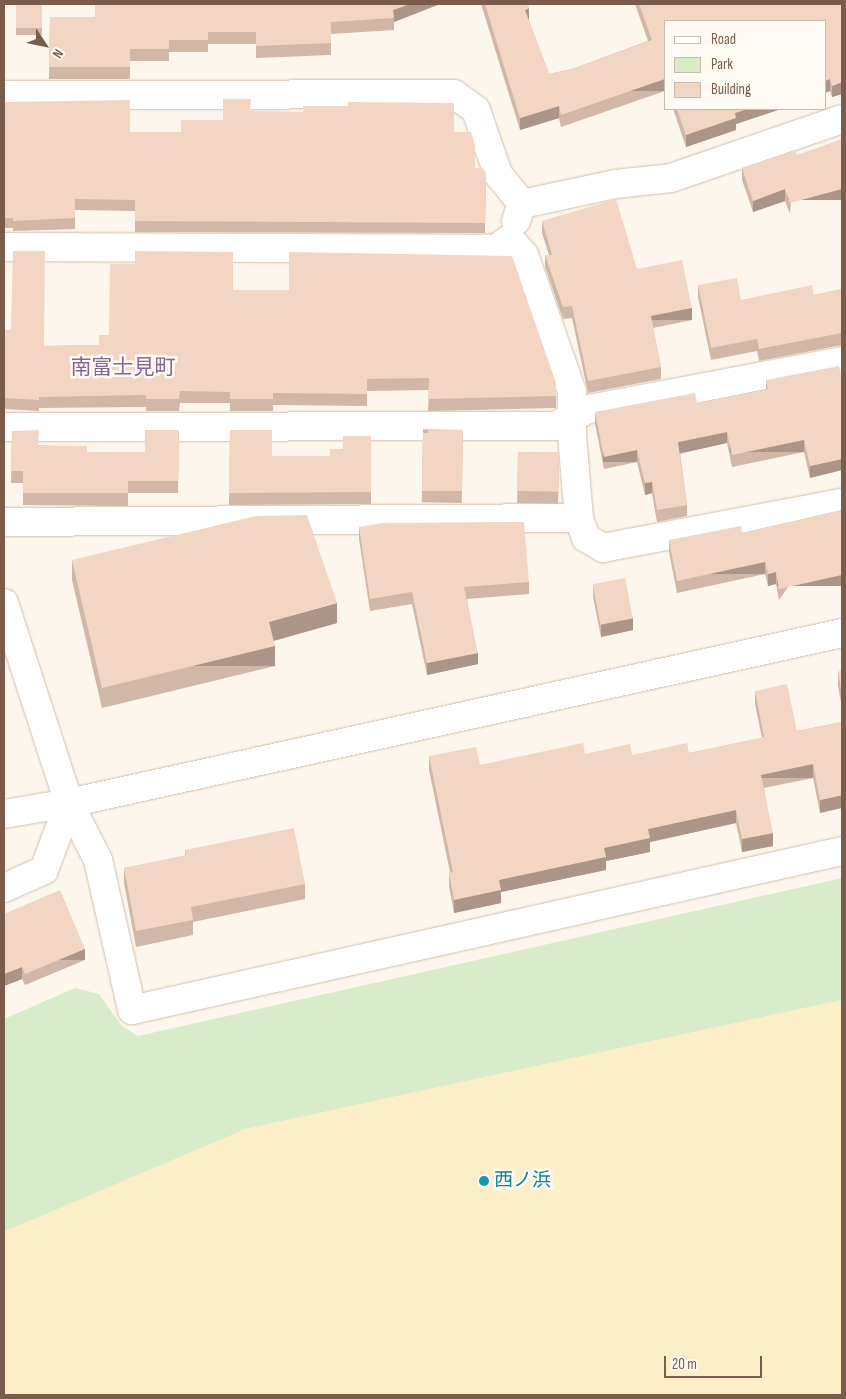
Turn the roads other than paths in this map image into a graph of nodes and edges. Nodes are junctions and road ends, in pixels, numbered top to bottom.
1 (4, 95) edge
2 (842, 120) edge
3 (522, 204) junction
4 (510, 239) junction
5 (4, 247) edge
6 (842, 361) edge
7 (574, 414) junction
8 (4, 427) edge
9 (842, 503) edge
10 (579, 518) junction
11 (4, 522) edge
12 (4, 603) edge
13 (842, 633) edge
14 (9, 642) edge
15 (69, 803) junction
16 (4, 814) edge
17 (842, 852) edge
18 (4, 888) edge

1 - 3 street
2 - 3 street
3 - 4 street
4 - 5 street
4 - 7 street
6 - 7 street
7 - 8 street
7 - 10 street
9 - 10 street
10 - 11 street
12 - 14 street
13 - 15 street
14 - 15 street
15 - 16 street
15 - 17 street
15 - 18 street

